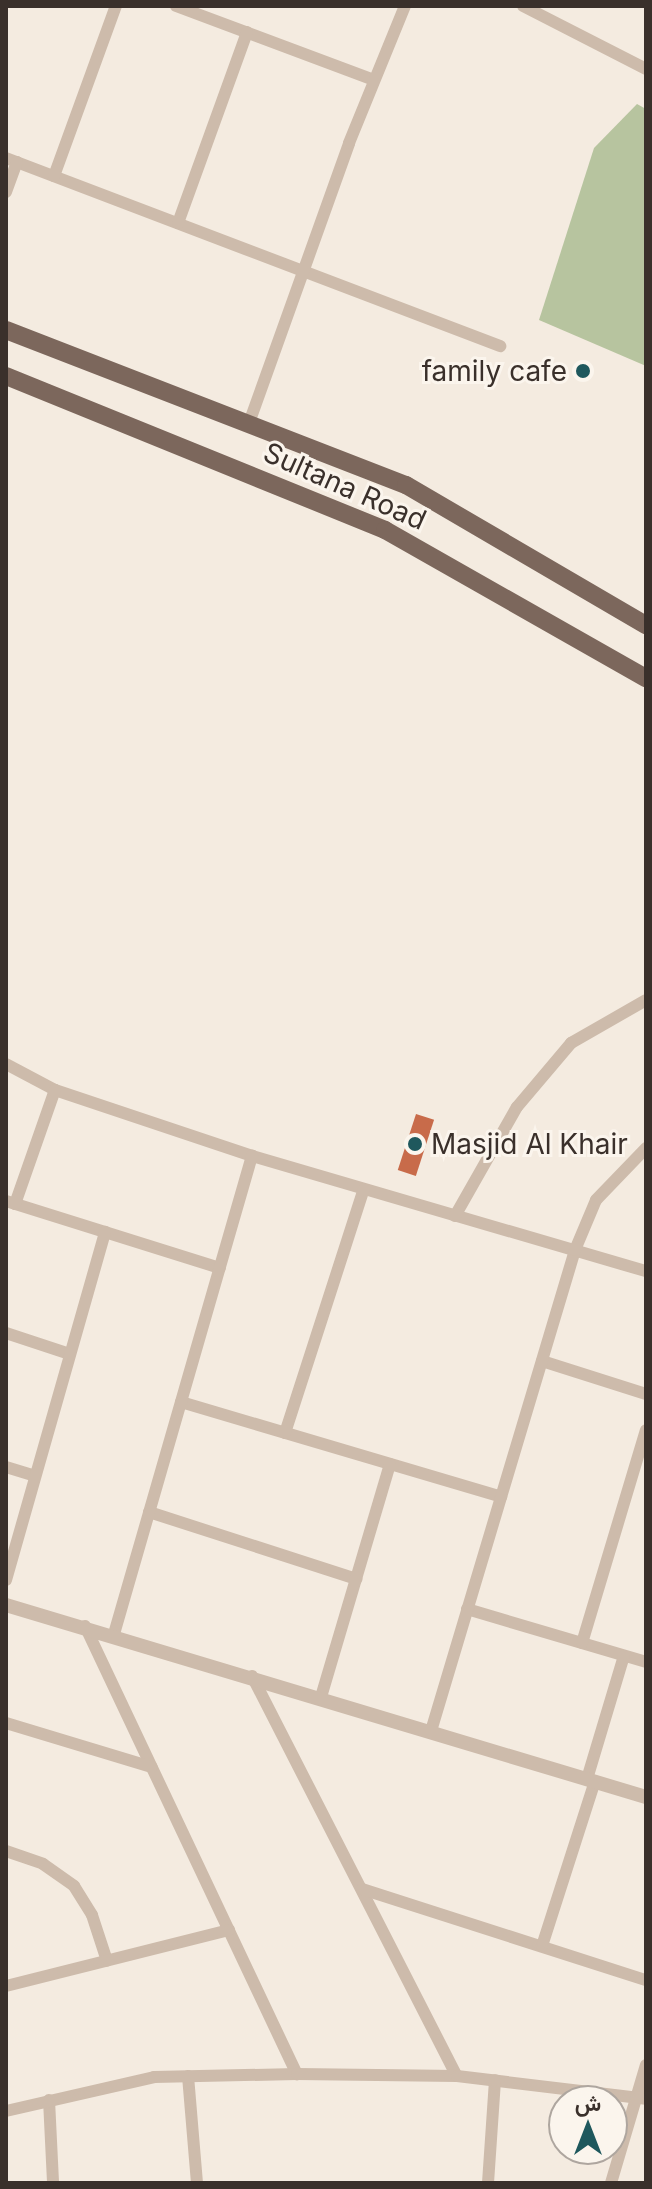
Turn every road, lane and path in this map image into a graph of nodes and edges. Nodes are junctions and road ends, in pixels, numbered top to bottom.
1 (116, 6) edge
2 (176, 6) edge
3 (405, 6) edge
4 (523, 6) edge
5 (247, 32) junction
6 (646, 69) edge
7 (374, 80) junction
8 (11, 160) edge
9 (54, 176) junction
10 (6, 192) edge
11 (178, 223) junction
12 (304, 270) junction
13 (6, 330) edge
14 (500, 346) dead end
15 (6, 376) edge
16 (249, 423) junction
17 (646, 625) edge
18 (646, 678) edge
19 (646, 1000) edge
20 (6, 1064) edge
21 (55, 1090) junction
22 (646, 1148) edge
23 (252, 1156) junction
24 (364, 1189) junction
25 (10, 1203) edge
26 (455, 1216) junction
27 (105, 1232) junction
28 (575, 1250) junction
29 (220, 1268) junction
30 (646, 1271) edge
31 (6, 1333) edge
32 (70, 1354) junction
33 (542, 1361) junction
34 (646, 1394) edge
35 (181, 1402) junction
36 (646, 1430) edge
37 (285, 1433) junction
38 (390, 1464) junction
39 (6, 1467) edge
40 (35, 1476) junction
41 (501, 1497) junction
42 (149, 1512) junction
43 (356, 1579) junction
44 (6, 1580) edge
45 (6, 1605) edge
46 (467, 1609) junction
47 (85, 1626) junction
48 (114, 1634) junction
49 (582, 1643) junction
50 (624, 1656) junction
51 (646, 1662) edge
52 (252, 1676) junction
53 (321, 1697) junction
54 (6, 1723) edge
55 (431, 1731) junction
56 (152, 1767) junction
57 (591, 1780) junction
58 (646, 1797) edge
59 (6, 1851) edge
60 (362, 1889) junction
61 (229, 1930) junction
62 (542, 1946) junction
63 (107, 1961) junction
64 (646, 1980) edge
65 (6, 1986) edge
66 (646, 2065) edge
67 (297, 2074) junction
68 (188, 2076) junction
69 (457, 2076) junction
70 (495, 2080) junction
71 (640, 2098) edge
72 (49, 2100) junction
73 (6, 2111) edge
74 (53, 2183) edge
75 (197, 2183) edge
76 (488, 2183) edge
77 (611, 2183) edge

1 - 9 street
2 - 5 street
3 - 7 street
4 - 6 street
5 - 7 street
5 - 11 street
7 - 12 street
8 - 9 street
8 - 10 street
9 - 11 street
11 - 12 street
12 - 14 street
12 - 16 street
13 - 16 main road, Sultana Road
15 - 18 main road, Sultana Road
16 - 17 main road, Sultana Road
19 - 26 street
20 - 21 street
21 - 23 street
21 - 25 street
22 - 28 street
23 - 24 street
23 - 29 street
24 - 26 street
24 - 37 street
25 - 27 street
26 - 28 street
27 - 29 street
27 - 32 street
28 - 30 street
28 - 33 street
29 - 35 street
31 - 32 street
32 - 40 street
33 - 34 street
33 - 41 street
35 - 37 street
35 - 42 street
36 - 49 street
37 - 38 street
38 - 41 street
38 - 43 street
39 - 40 street
40 - 44 street
41 - 46 street
42 - 43 street
42 - 48 street
43 - 53 street
45 - 47 street
46 - 49 street
46 - 55 street
47 - 48 street
47 - 56 street
48 - 52 street
49 - 50 street
50 - 51 street
50 - 57 street
52 - 53 street
52 - 60 street
53 - 55 street
54 - 56 street
55 - 57 street
56 - 61 street
57 - 58 street
57 - 62 street
59 - 63 street
60 - 62 street
60 - 69 street
61 - 63 street
61 - 67 street
62 - 64 street
63 - 65 street
66 - 71 street
67 - 68 street
67 - 69 street
68 - 72 street
68 - 75 street
69 - 70 street
70 - 71 street
70 - 76 street
71 - 77 street
72 - 73 street
72 - 74 street

